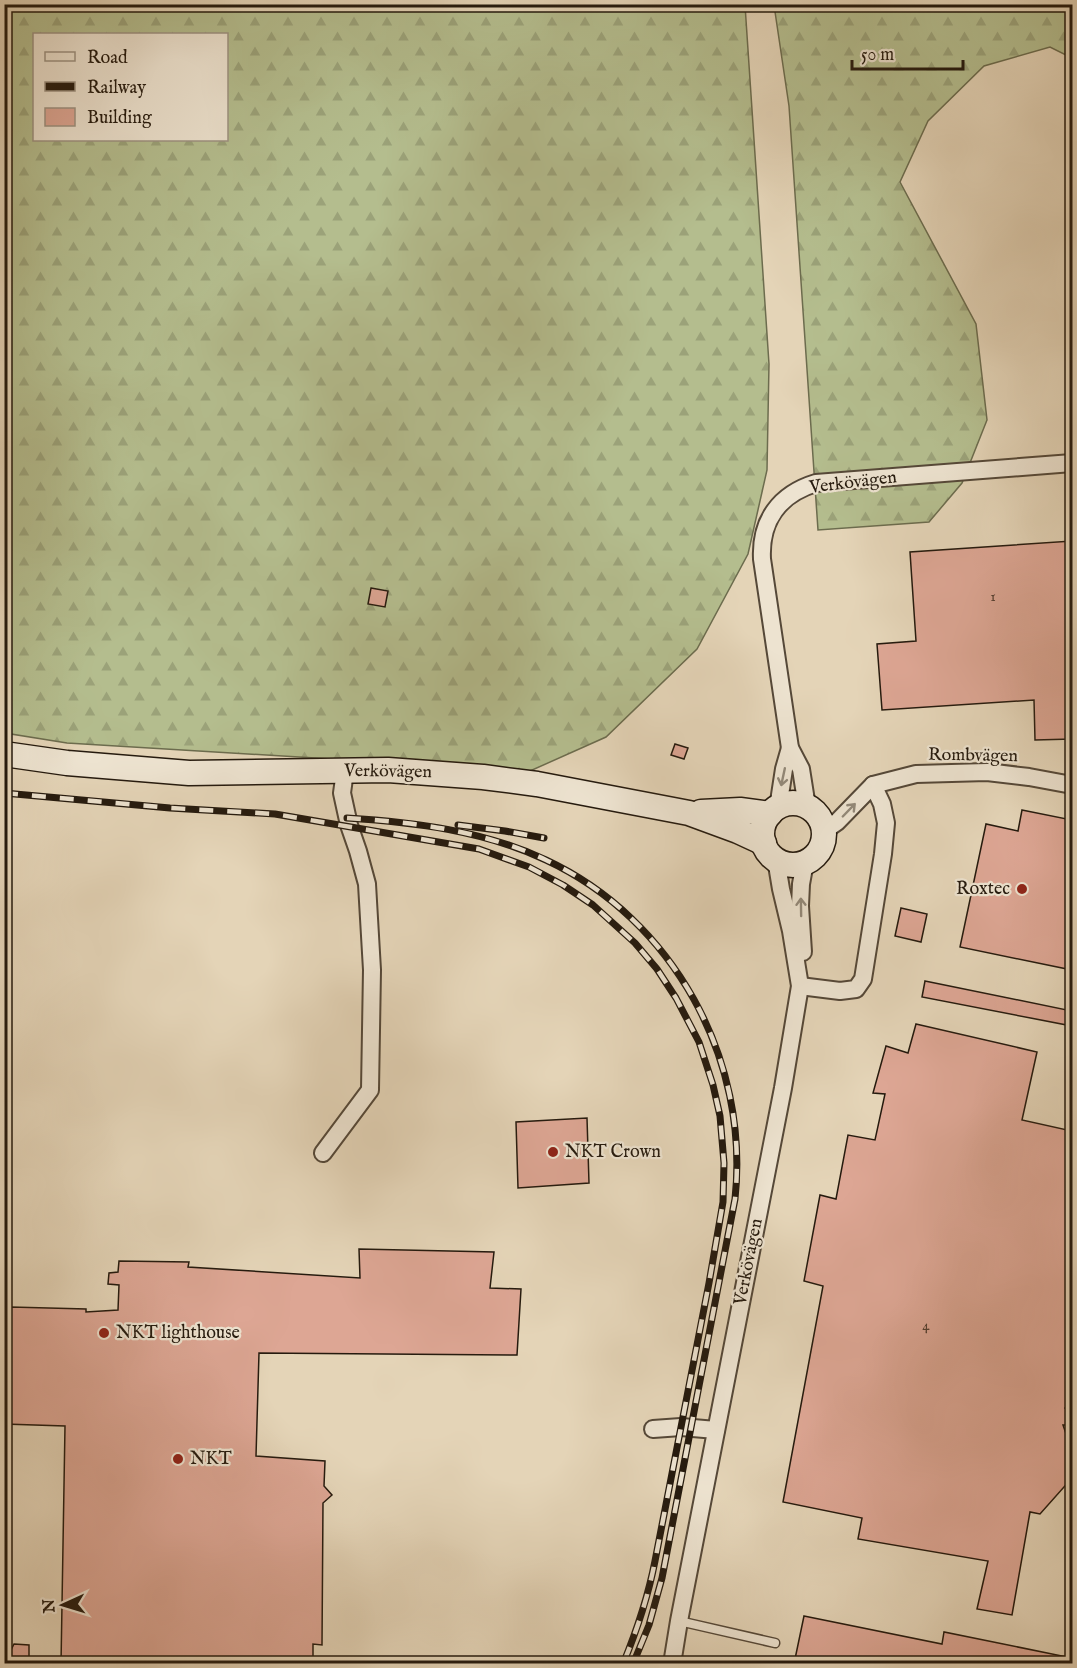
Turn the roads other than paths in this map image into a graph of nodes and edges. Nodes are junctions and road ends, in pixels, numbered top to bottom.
1 (1072, 463) edge
2 (790, 747) junction
3 (4, 754) edge
4 (345, 771) junction
5 (873, 785) junction
6 (1072, 785) edge
7 (807, 807) junction
8 (774, 811) junction
9 (689, 813) junction
10 (824, 831) junction
11 (770, 851) junction
12 (805, 862) junction
13 (800, 986) junction
14 (323, 1153) dead end
15 (653, 1429) dead end
16 (716, 1430) junction
17 (679, 1621) junction
18 (775, 1643) dead end
19 (672, 1664) edge

1 - 2 street, Verkövägen
2 - 7 street, Verkövägen
2 -> 8 street, Verkövägen
3 - 4 main road, Verkövägen
4 - 9 main road, Verkövägen
4 - 14 street
5 - 6 street, Rombvägen
10 -> 5 street
5 - 13 street
7 - 8 main road
7 - 10 main road, Verkövägen
8 - 9 main road
8 - 11 main road, Verkövägen
9 - 11 main road, Verkövägen
10 - 12 main road
11 - 12 main road, Verkövägen
11 - 13 street, Verkövägen
13 -> 12 street
13 - 16 street, Verkövägen
15 - 16 street
16 - 17 street, Verkövägen
17 - 18 lane
17 - 19 street, Verkövägen

